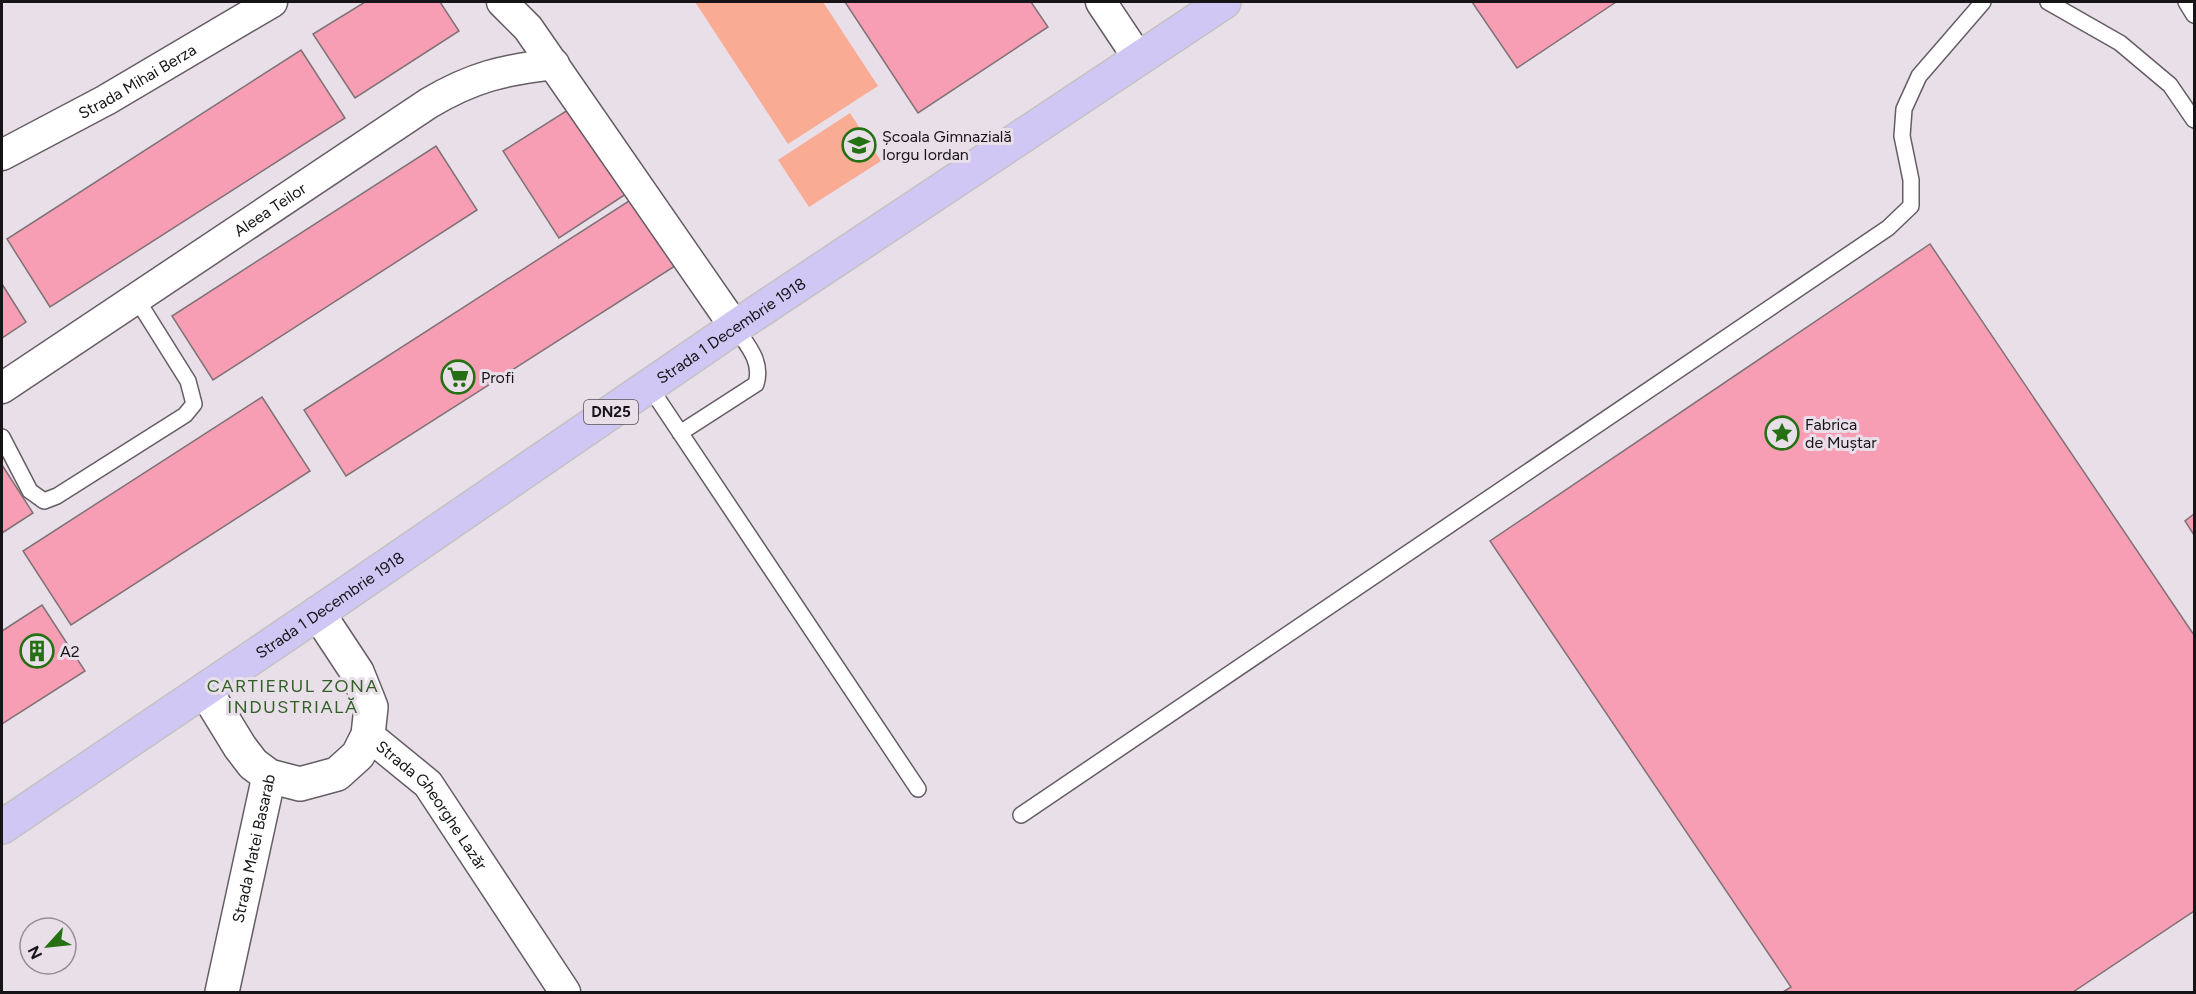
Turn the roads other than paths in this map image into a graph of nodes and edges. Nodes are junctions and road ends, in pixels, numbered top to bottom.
1 (272, 2) edge
2 (502, 2) edge
3 (1101, 2) edge
4 (1224, 2) edge
5 (1983, 2) edge
6 (2048, 2) edge
7 (2186, 2) edge
8 (2194, 15) edge
9 (1139, 59) junction
10 (554, 64) junction
11 (2194, 120) edge
12 (2, 155) edge
13 (136, 298) junction
14 (735, 327) junction
15 (649, 386) junction
16 (2, 388) edge
17 (680, 434) junction
18 (2, 438) edge
19 (318, 613) junction
20 (205, 690) junction
21 (368, 735) junction
22 (269, 776) junction
23 (918, 789) dead end
24 (1021, 815) dead end
25 (2, 827) edge
26 (222, 993) edge
27 (565, 993) edge

1 - 12 street, Strada Mihai Berza
2 - 10 street
3 - 9 street
4 - 9 main road, Strada 1 Decembrie 1918 / DN25
5 - 24 lane
6 - 11 lane
7 - 8 lane
9 - 14 main road, Strada 1 Decembrie 1918 / DN25
10 - 13 street, Aleea Teilor
10 - 14 street
13 - 16 street, Aleea Teilor
13 - 18 lane
14 - 15 main road, Strada 1 Decembrie 1918 / DN25
14 - 17 lane
15 - 17 lane
15 - 19 main road, Strada 1 Decembrie 1918 / DN25
17 - 23 lane
19 - 20 main road, Strada 1 Decembrie 1918 / DN25
19 - 21 street, Strada Gheorghe Lazăr
20 - 22 street, Strada Matei Basarab
20 - 25 main road, Strada 1 Decembrie 1918 / DN25
21 - 22 street
21 - 27 street, Strada Gheorghe Lazăr
22 - 26 street, Strada Matei Basarab

